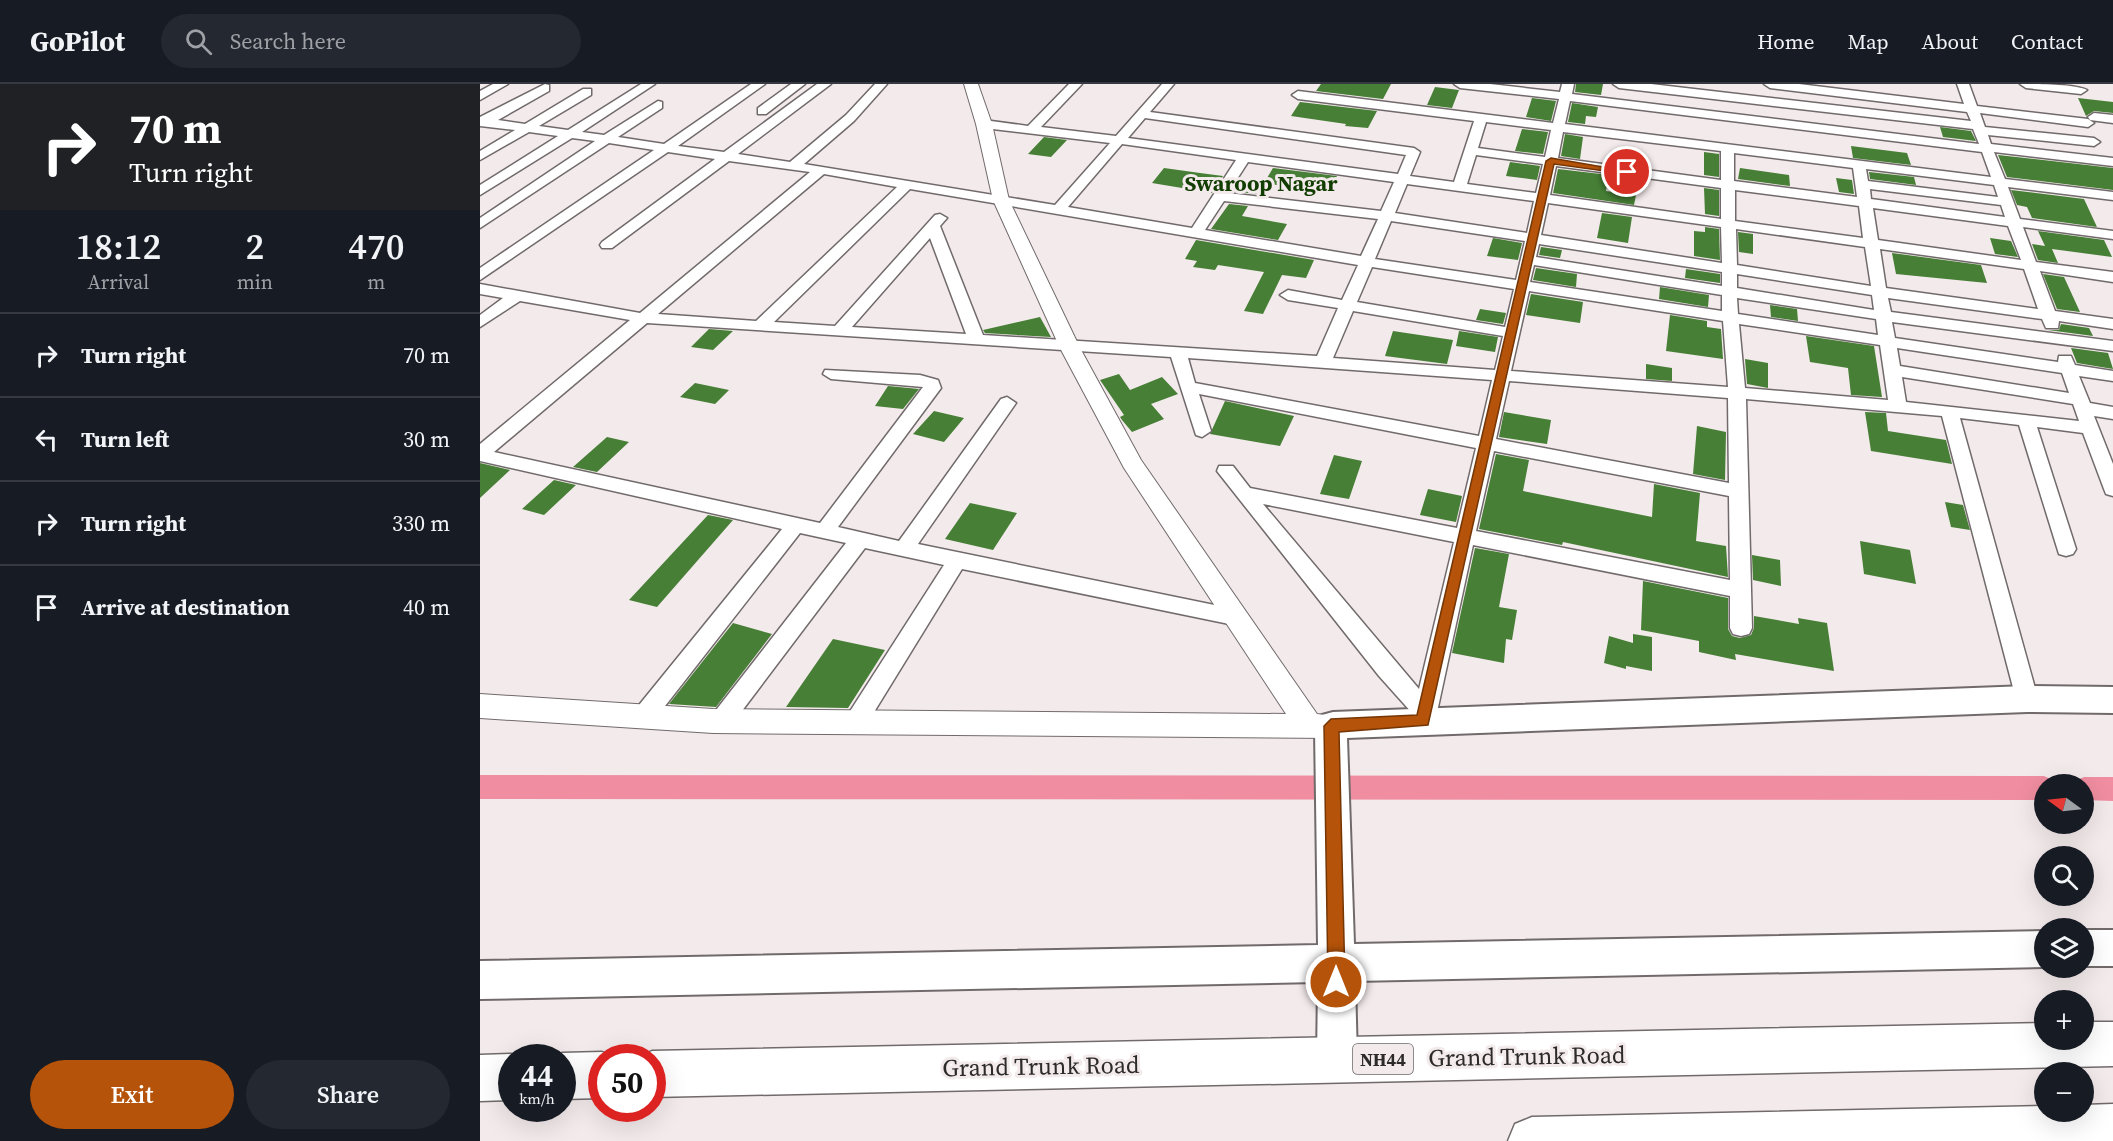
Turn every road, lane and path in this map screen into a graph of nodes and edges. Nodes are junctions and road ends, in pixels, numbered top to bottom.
1 (502, 84) edge
2 (649, 84) edge
3 (759, 84) edge
4 (799, 84) edge
5 (825, 84) edge
6 (881, 84) edge
7 (970, 84) edge
8 (1076, 84) edge
9 (1167, 84) edge
10 (1460, 84) edge
11 (1619, 84) edge
12 (1770, 84) edge
13 (1963, 84) edge
14 (2026, 84) edge
15 (545, 88) dead end
16 (1840, 88) edge
17 (1567, 90) edge
18 (2081, 90) dead end
19 (587, 92) dead end
20 (1298, 95) dead end
21 (480, 96) edge
22 (658, 105) dead end
23 (1972, 109) junction
24 (1844, 110) junction
25 (762, 111) dead end
26 (1141, 114) junction
27 (1481, 118) junction
28 (2113, 119) edge
29 (482, 122) edge
30 (984, 124) junction
31 (528, 127) junction
32 (1558, 128) junction
33 (1979, 128) junction
34 (1031, 130) junction
35 (572, 132) junction
36 (610, 138) junction
37 (1118, 140) junction
38 (2094, 142) dead end
39 (665, 147) junction
40 (1727, 148) junction
41 (1848, 148) junction
42 (1987, 148) junction
43 (1471, 150) junction
44 (480, 156) edge
45 (727, 156) junction
46 (1244, 158) junction
47 (1551, 161) junction
48 (2113, 162) edge
49 (793, 166) junction
50 (821, 170) junction
51 (1404, 180) junction
52 (909, 184) junction
53 (1862, 184) junction
54 (2000, 184) junction
55 (1727, 185) junction
56 (1459, 187) junction
57 (480, 191) edge
58 (1220, 196) junction
59 (2113, 196) edge
60 (1542, 199) junction
61 (1001, 200) junction
62 (2007, 202) junction
63 (1867, 204) junction
64 (1057, 211) junction
65 (1388, 216) junction
66 (2014, 222) junction
67 (480, 224) edge
68 (1729, 226) junction
69 (1196, 233) junction
70 (2113, 236) edge
71 (1533, 238) junction
72 (607, 245) dead end
73 (1872, 245) junction
74 (1528, 260) junction
75 (1368, 262) junction
76 (2030, 266) junction
77 (1730, 268) junction
78 (480, 275) edge
79 (2113, 277) edge
80 (1522, 286) junction
81 (480, 290) edge
82 (1731, 290) junction
83 (1881, 292) junction
84 (1288, 295) dead end
85 (516, 296) junction
86 (1348, 305) junction
87 (1730, 316) junction
88 (1884, 316) junction
89 (2049, 316) junction
90 (643, 318) junction
91 (480, 322) edge
92 (762, 324) junction
93 (2113, 324) edge
94 (840, 330) junction
95 (1512, 333) junction
96 (2057, 338) junction
97 (977, 341) junction
98 (1888, 342) junction
99 (2113, 346) edge
100 (1070, 348) junction
101 (1178, 354) junction
102 (1323, 362) junction
103 (2069, 369) junction
104 (1893, 370) junction
105 (831, 374) dead end
106 (1502, 376) junction
107 (2113, 376) edge
108 (1189, 387) junction
109 (1737, 393) junction
110 (1007, 403) dead end
111 (2081, 404) junction
112 (1898, 407) junction
113 (1949, 411) junction
114 (2113, 412) edge
115 (2026, 420) junction
116 (2090, 428) junction
117 (1202, 431) dead end
118 (1486, 443) junction
119 (2106, 451) edge
120 (480, 455) edge
121 (1226, 471) dead end
122 (2113, 489) edge
123 (1737, 491) junction
124 (1242, 493) junction
125 (796, 525) junction
126 (824, 532) junction
127 (1465, 537) junction
128 (860, 540) junction
129 (904, 549) junction
130 (2066, 549) dead end
131 (957, 560) junction
132 (1740, 590) junction
133 (1234, 617) junction
134 (1741, 628) dead end
135 (2027, 699) junction
136 (2113, 700) edge
137 (480, 706) edge
138 (1424, 716) junction
139 (644, 717) junction
140 (721, 721) junction
141 (855, 723) junction
142 (1324, 735) junction
143 (2094, 948) edge
144 (2113, 948) edge
145 (2034, 949) edge
146 (1336, 963) junction
147 (480, 980) edge
148 (2113, 1044) edge
149 (1336, 1060) junction
150 (666, 1074) edge
151 (498, 1077) edge
152 (480, 1078) edge
153 (2113, 1128) edge
154 (1532, 1141) edge

1 - 21 street
2 - 35 street
3 - 39 street
4 - 25 street
5 - 45 street
6 - 49 street
7 - 30 street
8 - 34 street
9 - 26 street
10 - 17 street
11 - 24 street
12 - 16 street
13 - 23 street
14 - 18 street
15 - 29 street
16 - 23 street
16 - 24 street
17 - 32 street
17 - 41 street
19 - 31 street
20 - 27 street
22 - 36 street
23 - 28 street
23 - 33 street
24 - 33 street
24 - 41 street
26 - 37 street
26 - 51 street
27 - 32 street
27 - 43 street
29 - 31 street
30 - 34 street
30 - 61 street
31 - 35 street
31 - 44 street
32 - 40 street
32 - 47 street
33 - 38 street
33 - 42 street
34 - 37 street
35 - 36 street
35 - 57 street
36 - 39 street
36 - 67 street
37 - 46 street
37 - 64 street
39 - 45 street
39 - 78 street
40 - 41 street
40 - 55 street
41 - 42 street
41 - 53 street
41 - 54 street
42 - 48 street
42 - 54 street
43 - 47 street
43 - 56 street
45 - 49 street
45 - 72 street
46 - 51 street
46 - 58 street
47 - 55 street
47 - 60 street
49 - 50 street
50 - 52 street
50 - 90 street
51 - 56 street
51 - 65 street
52 - 61 street
52 - 92 street
53 - 62 street
53 - 63 street
54 - 59 street
54 - 62 street
55 - 63 street
55 - 68 street
56 - 60 street
58 - 65 street
58 - 69 street
60 - 68 street
60 - 71 street
61 - 64 street
61 - 100 street
62 - 66 street
63 - 66 street
63 - 73 street
64 - 69 street
65 - 71 street
65 - 75 street
66 - 70 street
66 - 76 street
68 - 73 street
68 - 77 street
69 - 75 street
71 - 74 street
71 - 77 street
73 - 76 street
73 - 83 street
74 - 80 street
74 - 82 street
75 - 80 street
75 - 86 street
76 - 79 street
76 - 89 street
77 - 82 street
77 - 83 street
80 - 87 street
80 - 95 street
81 - 85 street
82 - 87 street
82 - 88 street
83 - 88 street
83 - 89 street
84 - 86 street
85 - 90 street
85 - 91 street
86 - 95 street
86 - 102 street
87 - 98 street
87 - 109 street
88 - 96 street
88 - 98 street
89 - 93 street
89 - 96 street
90 - 92 street
90 - 120 street
92 - 94 street
94 - 97 street
94 - 97 street
95 - 106 street
96 - 99 street
96 - 103 street
97 - 100 street
98 - 103 street
98 - 104 street
100 - 101 street
100 - 133 street
101 - 102 street
101 - 108 street
102 - 106 street
103 - 107 street
103 - 111 street
104 - 111 street
104 - 112 street
105 - 126 street
106 - 109 street
106 - 118 street
108 - 117 street
108 - 118 street
109 - 112 street
109 - 123 street
110 - 129 street
111 - 114 street
111 - 116 street
112 - 113 street
113 - 115 street
113 - 135 street
115 - 116 street
115 - 130 street
116 - 119 street
118 - 123 street
118 - 127 street
119 - 122 street
120 - 125 street
121 - 124 street
123 - 132 street
124 - 127 street
124 - 138 street
125 - 126 street
125 - 139 street
126 - 128 street
127 - 132 street
127 - 138 street
128 - 129 street
128 - 140 street
129 - 131 street
131 - 133 street
131 - 141 street
132 - 134 street
133 - 142 street
135 - 136 main road
135 - 138 main road
137 - 139 street
138 - 142 main road
139 - 140 street
140 - 141 street
141 - 142 street
142 - 146 main road
143 - 144 main road
145 - 146 main road
146 - 147 main road
146 - 149 main road
148 - 149 highway, Grand Trunk Road / NH44
149 - 150 highway, Grand Trunk Road / NH44
151 - 152 highway
153 - 154 highway

